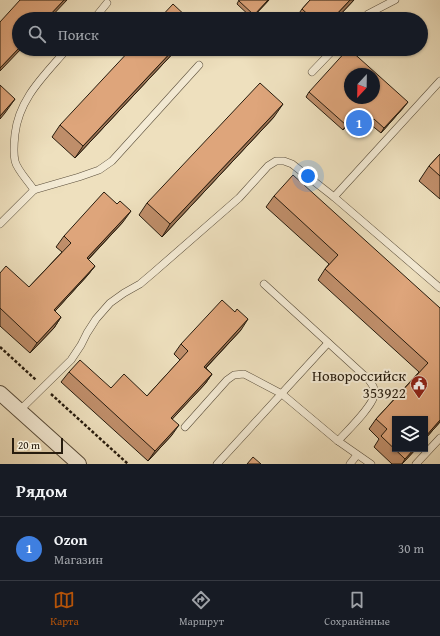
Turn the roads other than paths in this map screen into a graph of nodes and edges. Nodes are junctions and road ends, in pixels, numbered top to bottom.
1 (395, 0) edge
2 (107, 3) dead end
3 (100, 12) edge
4 (372, 12) edge
5 (61, 56) edge
6 (327, 56) edge
7 (199, 65) dead end
8 (312, 72) dead end
9 (440, 81) edge
10 (34, 190) junction
11 (334, 197) junction
12 (0, 224) edge
13 (264, 284) dead end
14 (440, 288) edge
15 (328, 343) junction
16 (0, 393) edge
17 (282, 394) junction
18 (20, 410) junction
19 (185, 427) dead end
20 (440, 438) edge
21 (338, 441) junction
22 (357, 455) junction
23 (79, 464) edge
24 (217, 464) edge
25 (350, 464) edge
26 (371, 464) edge
27 (416, 464) edge

1 - 4 lane
2 - 3 lane
5 - 10 lane
6 - 8 lane
7 - 10 lane
9 - 11 lane
10 - 12 lane
11 - 14 lane
11 - 18 lane
13 - 15 lane
15 - 17 lane
15 - 21 lane
16 - 18 street
17 - 19 lane
17 - 21 lane
17 - 24 lane
18 - 23 street
20 - 27 lane
21 - 22 lane
22 - 25 lane
22 - 26 lane

